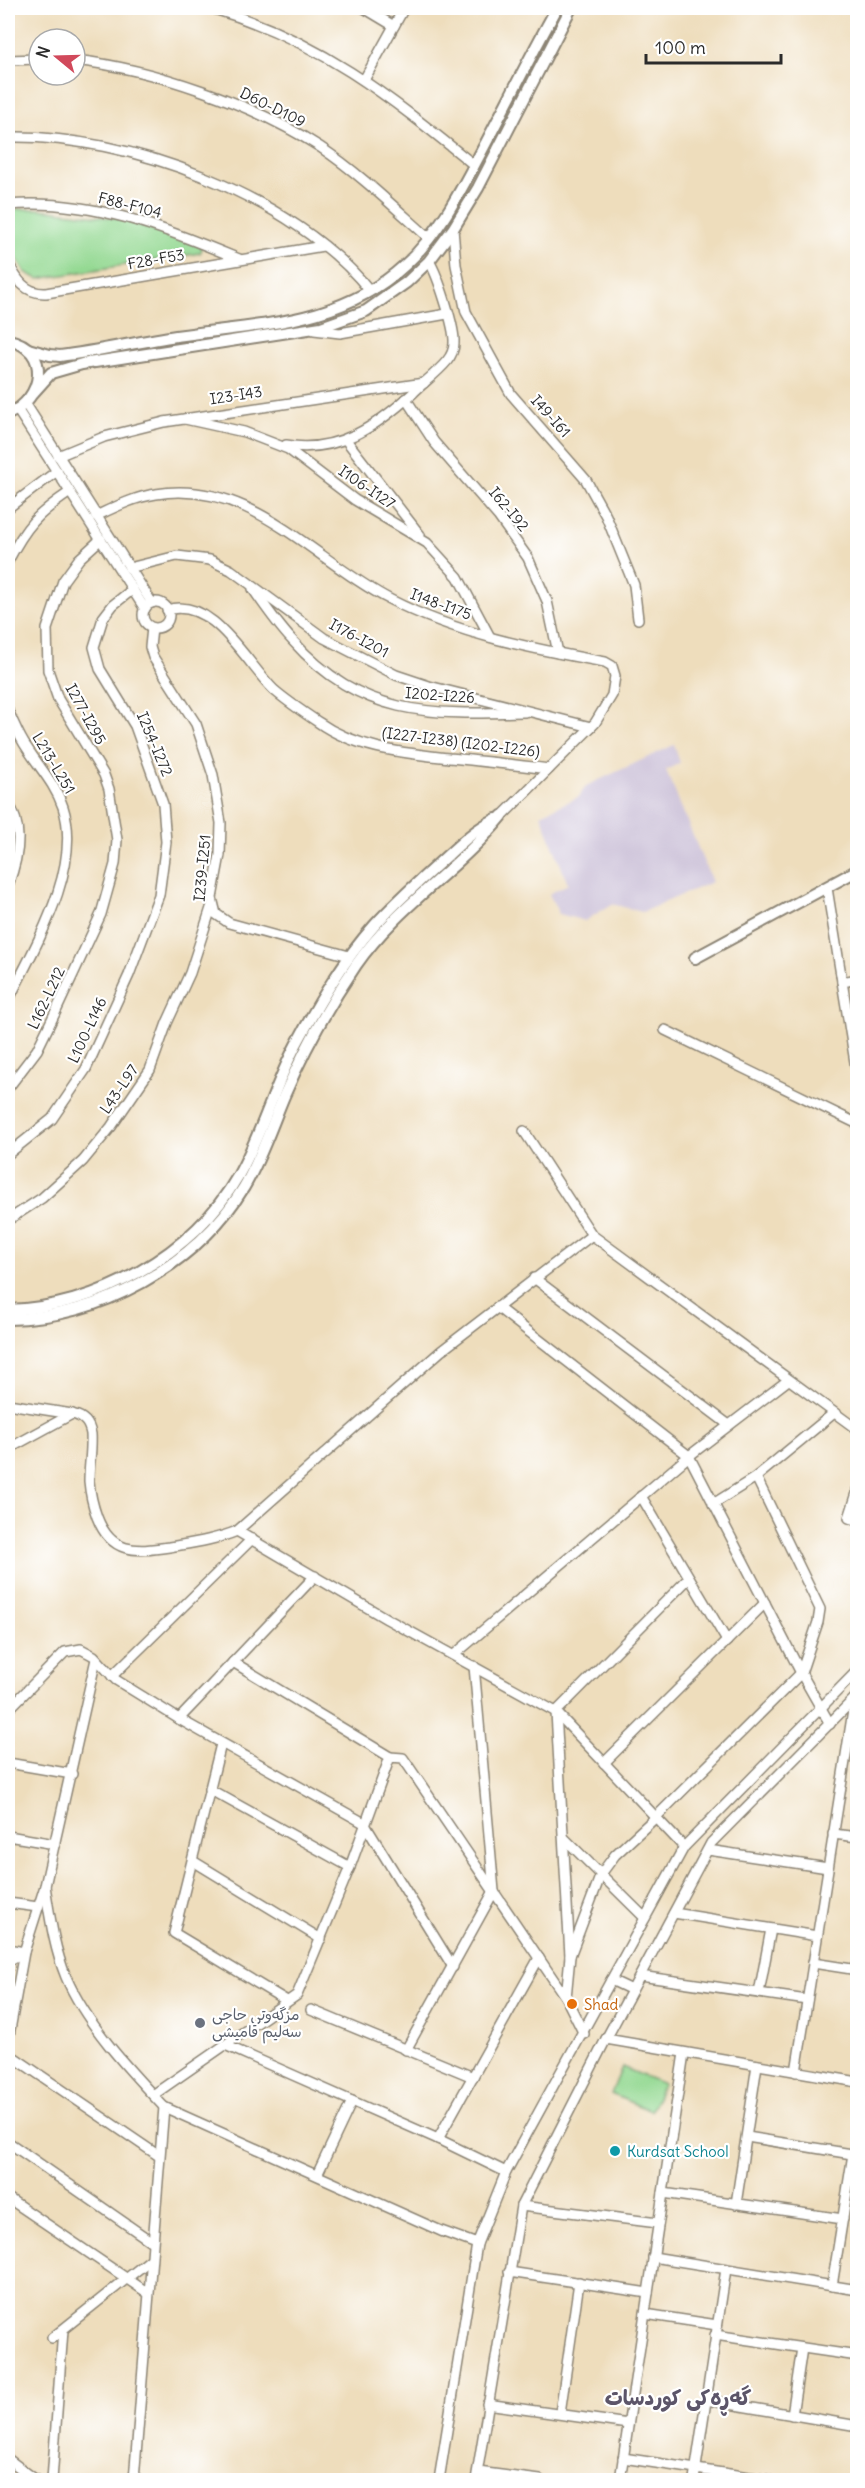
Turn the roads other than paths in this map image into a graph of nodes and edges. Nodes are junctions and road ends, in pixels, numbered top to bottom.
1 (211, 8) edge
2 (364, 8) edge
3 (404, 8) edge
4 (557, 8) edge
5 (571, 8) edge
6 (394, 26) junction
7 (27, 59) edge
8 (8, 60) edge
9 (87, 62) edge
10 (364, 80) junction
11 (8, 137) edge
12 (474, 165) junction
13 (8, 205) edge
14 (453, 229) junction
15 (429, 238) junction
16 (323, 246) junction
17 (418, 251) junction
18 (240, 260) junction
19 (429, 261) junction
20 (8, 262) edge
21 (370, 291) junction
22 (447, 314) junction
23 (309, 329) junction
24 (8, 340) edge
25 (28, 349) junction
26 (424, 383) junction
27 (33, 393) junction
28 (406, 399) junction
29 (17, 409) edge
30 (185, 419) junction
31 (346, 440) junction
32 (277, 444) junction
33 (58, 456) junction
34 (57, 471) junction
35 (70, 492) junction
36 (8, 508) edge
37 (96, 516) junction
38 (101, 539) junction
39 (427, 543) junction
40 (8, 561) edge
41 (129, 568) junction
42 (248, 582) junction
43 (133, 590) junction
44 (148, 606) junction
45 (167, 610) junction
46 (638, 619) dead end
47 (152, 628) junction
48 (490, 637) junction
49 (558, 653) junction
50 (8, 711) edge
51 (536, 712) junction
52 (591, 727) junction
53 (549, 769) junction
54 (8, 803) edge
55 (502, 816) joint
56 (858, 870) edge
57 (8, 885) edge
58 (827, 888) junction
59 (159, 895) joint
60 (213, 902) junction
61 (101, 914) joint
62 (695, 957) dead end
63 (354, 959) junction
64 (858, 979) edge
65 (842, 982) junction
66 (8, 1001) edge
67 (665, 1030) dead end
68 (858, 1081) edge
69 (8, 1089) edge
70 (858, 1124) edge
71 (524, 1131) dead end
72 (8, 1154) edge
73 (8, 1220) edge
74 (592, 1235) junction
75 (534, 1278) junction
76 (497, 1307) junction
77 (8, 1310) edge
78 (8, 1319) edge
79 (787, 1381) junction
80 (8, 1404) edge
81 (834, 1413) junction
82 (72, 1414) junction
83 (729, 1425) junction
84 (858, 1430) edge
85 (8, 1449) edge
86 (689, 1456) junction
87 (756, 1477) junction
88 (858, 1490) edge
89 (641, 1496) junction
90 (713, 1504) junction
91 (858, 1520) edge
92 (237, 1531) junction
93 (252, 1539) junction
94 (315, 1576) junction
95 (689, 1578) junction
96 (765, 1603) junction
97 (727, 1641) junction
98 (454, 1655) junction
99 (96, 1659) junction
100 (233, 1662) junction
101 (474, 1666) junction
102 (858, 1670) edge
103 (801, 1673) junction
104 (111, 1676) junction
105 (856, 1696) edge
106 (819, 1708) junction
107 (8, 1710) edge
108 (556, 1712) junction
109 (179, 1719) junction
110 (830, 1724) junction
111 (220, 1744) junction
112 (390, 1757) junction
113 (604, 1762) junction
114 (8, 1763) edge
115 (72, 1774) junction
116 (209, 1789) junction
117 (656, 1817) junction
118 (364, 1823) junction
119 (833, 1834) junction
120 (8, 1836) edge
121 (858, 1837) edge
122 (564, 1838) junction
123 (55, 1844) junction
124 (684, 1847) junction
125 (708, 1850) junction
126 (193, 1861) junction
127 (350, 1867) junction
128 (828, 1868) junction
129 (601, 1874) junction
130 (45, 1886) junction
131 (494, 1891) junction
132 (8, 1903) edge
133 (38, 1907) junction
134 (674, 1913) junction
135 (645, 1918) junction
136 (771, 1929) junction
137 (817, 1936) junction
138 (321, 1939) junction
139 (8, 1950) edge
140 (24, 1952) junction
141 (570, 1956) junction
142 (539, 1958) junction
143 (8, 1961) edge
144 (813, 1963) junction
145 (453, 1967) junction
146 (858, 1970) edge
147 (640, 1976) junction
148 (611, 1980) junction
149 (632, 1990) junction
150 (759, 1993) junction
151 (566, 1998) junction
152 (807, 2000) junction
153 (287, 2001) junction
154 (11, 2010) edge
155 (311, 2010) dead end
156 (584, 2034) junction
157 (606, 2039) junction
158 (8, 2041) edge
159 (225, 2045) junction
160 (406, 2050) junction
161 (684, 2053) junction
162 (15, 2058) dead end
163 (757, 2065) junction
164 (796, 2072) junction
165 (473, 2077) junction
166 (858, 2082) edge
167 (153, 2095) junction
168 (352, 2101) junction
169 (164, 2107) junction
170 (747, 2137) junction
171 (438, 2139) junction
172 (8, 2142) edge
173 (855, 2155) edge
174 (159, 2156) junction
175 (506, 2172) junction
176 (317, 2175) junction
177 (663, 2193) junction
178 (8, 2199) edge
179 (736, 2204) junction
180 (521, 2206) junction
181 (843, 2219) junction
182 (658, 2223) junction
183 (152, 2242) junction
184 (477, 2244) junction
185 (653, 2257) junction
186 (150, 2260) junction
187 (726, 2269) junction
188 (509, 2272) junction
189 (127, 2279) junction
190 (579, 2282) junction
191 (832, 2286) junction
192 (858, 2290) edge
193 (148, 2293) junction
194 (648, 2293) junction
195 (645, 2314) junction
196 (63, 2330) junction
197 (716, 2330) junction
198 (52, 2338) dead end
199 (802, 2348) junction
200 (858, 2356) edge
201 (706, 2400) junction
202 (487, 2404) junction
203 (560, 2413) junction
204 (792, 2415) junction
205 (628, 2424) junction
206 (858, 2426) edge
207 (623, 2458) junction
208 (8, 2459) edge
209 (696, 2469) junction
210 (477, 2476) edge
211 (36, 2481) edge
212 (52, 2481) edge
213 (134, 2481) edge
214 (439, 2481) edge
215 (540, 2481) edge
216 (620, 2481) edge
217 (694, 2481) edge
218 (769, 2481) edge

1 - 10 street
2 - 6 street
3 - 6 street
4 - 12 street
5 - 14 street
6 - 10 street
7 - 8 street
9 - 15 street, D60-D109
10 - 12 street
11 - 16 street
12 - 15 street
13 - 18 street, F88-F104
14 - 19 street
14 - 46 street, I49-I61
15 - 17 street
16 - 18 street, F28-F53
16 - 21 street
17 - 19 street
17 - 21 street
18 - 20 street, F28-F53
19 - 22 street
19 - 23 street
21 - 25 street
22 - 23 street
22 - 26 street
23 - 27 street
24 - 25 street
25 - 27 street
26 - 28 street
26 - 30 street, I23-I43
27 - 29 street
28 - 31 street
28 - 49 street, I62-I92
29 - 33 street
29 - 34 street
30 - 32 street, I106-I127
30 - 33 street, I23-I43
31 - 32 street
31 - 39 street
32 - 39 street, I106-I127
33 - 37 street
34 - 35 street
34 - 36 street
35 - 38 street
35 - 40 street
37 - 41 street
37 - 48 street, I148-I175
38 - 43 street
38 - 61 street, I277-I295
39 - 48 street, I106-I127
41 - 42 street, I176-I201
41 - 44 street
42 - 51 street, I176-I201
42 - 51 street, I202-I226
43 - 44 street
43 - 59 street, I254-I272
44 - 45 street
44 - 47 street
45 - 47 street
45 - 53 street, (I227-I238) (I202-I226)
47 - 60 street, I239-I251
48 - 49 street, I148-I175
49 - 52 street, I148-I175
50 - 66 street, L213-L251
51 - 52 street, I176-I201
52 - 53 street, I148-I175
53 - 55 street, I148-I175
54 - 57 street
55 - 63 street
56 - 58 street
58 - 62 street
58 - 65 street
59 - 72 street, L100-L146
60 - 63 street, I239-I251
60 - 73 street, L43-L97
61 - 69 street, L162-L212
63 - 77 street
63 - 78 street
64 - 65 street
65 - 68 street
67 - 70 street
71 - 74 street
74 - 75 street
74 - 79 street
75 - 76 street
75 - 83 street
76 - 86 street
76 - 92 street
79 - 81 street
79 - 83 street
80 - 82 street
81 - 84 street
81 - 87 street
82 - 85 street
82 - 92 street
83 - 86 street
86 - 89 street
86 - 90 street
87 - 90 street
87 - 103 street
88 - 91 street
89 - 95 street
89 - 98 street
90 - 96 street
92 - 93 street
93 - 94 street
93 - 104 street
94 - 98 street
94 - 100 street
95 - 97 street
95 - 108 street
96 - 97 street
96 - 103 street
97 - 113 street
98 - 101 street
99 - 104 street
99 - 107 street
99 - 115 street
100 - 109 street
100 - 112 street
101 - 108 street
101 - 131 street
102 - 106 street
103 - 106 street
103 - 117 street
104 - 109 street
105 - 110 street
105 - 119 street
106 - 110 street
106 - 124 street
108 - 113 street
108 - 122 street
109 - 111 street
110 - 125 street
111 - 116 street
111 - 118 street
112 - 118 street
112 - 131 street
113 - 117 street
114 - 115 street
115 - 123 street
116 - 126 street
116 - 127 street
117 - 124 street
117 - 129 street
118 - 127 street
118 - 145 street
119 - 121 street
119 - 128 street
120 - 123 street
122 - 129 street
122 - 141 street
123 - 130 street
124 - 135 street
125 - 128 street
125 - 134 street
126 - 138 street
126 - 153 street
127 - 138 street
128 - 137 street
129 - 135 street
129 - 141 street
130 - 133 street
130 - 167 street
131 - 142 street
131 - 145 street
132 - 133 street
133 - 140 street
134 - 136 street
134 - 147 street
135 - 148 street
136 - 137 street
136 - 150 street
137 - 144 street
138 - 153 street
139 - 140 street
140 - 143 street
140 - 154 street
141 - 151 street
142 - 151 street
142 - 165 street
144 - 146 street
144 - 152 street
145 - 160 street
147 - 149 street
147 - 150 street
148 - 149 street
148 - 156 street
149 - 157 street
150 - 152 street
151 - 156 street
152 - 164 street
153 - 159 street
154 - 158 street
155 - 160 street
156 - 175 street
157 - 161 street
157 - 180 street
159 - 167 street
159 - 168 street
160 - 165 street
161 - 163 street
161 - 177 street
162 - 174 street
163 - 164 street
163 - 170 street
164 - 166 street
165 - 171 street
167 - 169 street
168 - 171 street
168 - 176 street
169 - 174 street
169 - 176 street
170 - 173 street
170 - 179 street
171 - 175 street
172 - 183 street
173 - 181 street
174 - 183 street
175 - 184 street
176 - 184 street
177 - 179 street
177 - 182 street
178 - 189 street
179 - 181 street
180 - 182 street
180 - 188 street
181 - 191 street
182 - 185 street
183 - 186 street
184 - 214 street
185 - 187 street
185 - 194 street
186 - 189 street
186 - 193 street
187 - 191 street
187 - 197 street
188 - 190 street
188 - 202 street
189 - 193 street
189 - 196 street
190 - 194 street
190 - 203 street
191 - 192 street
193 - 213 street
194 - 195 street
195 - 197 street
195 - 205 street
196 - 198 street
196 - 212 street
197 - 199 street
197 - 201 street
199 - 200 street
199 - 204 street
201 - 204 street
201 - 209 street
202 - 203 street
202 - 210 street
203 - 205 street
204 - 206 street
205 - 207 street
207 - 209 street
207 - 216 street
208 - 211 street
209 - 217 street
209 - 218 street
210 - 215 street

